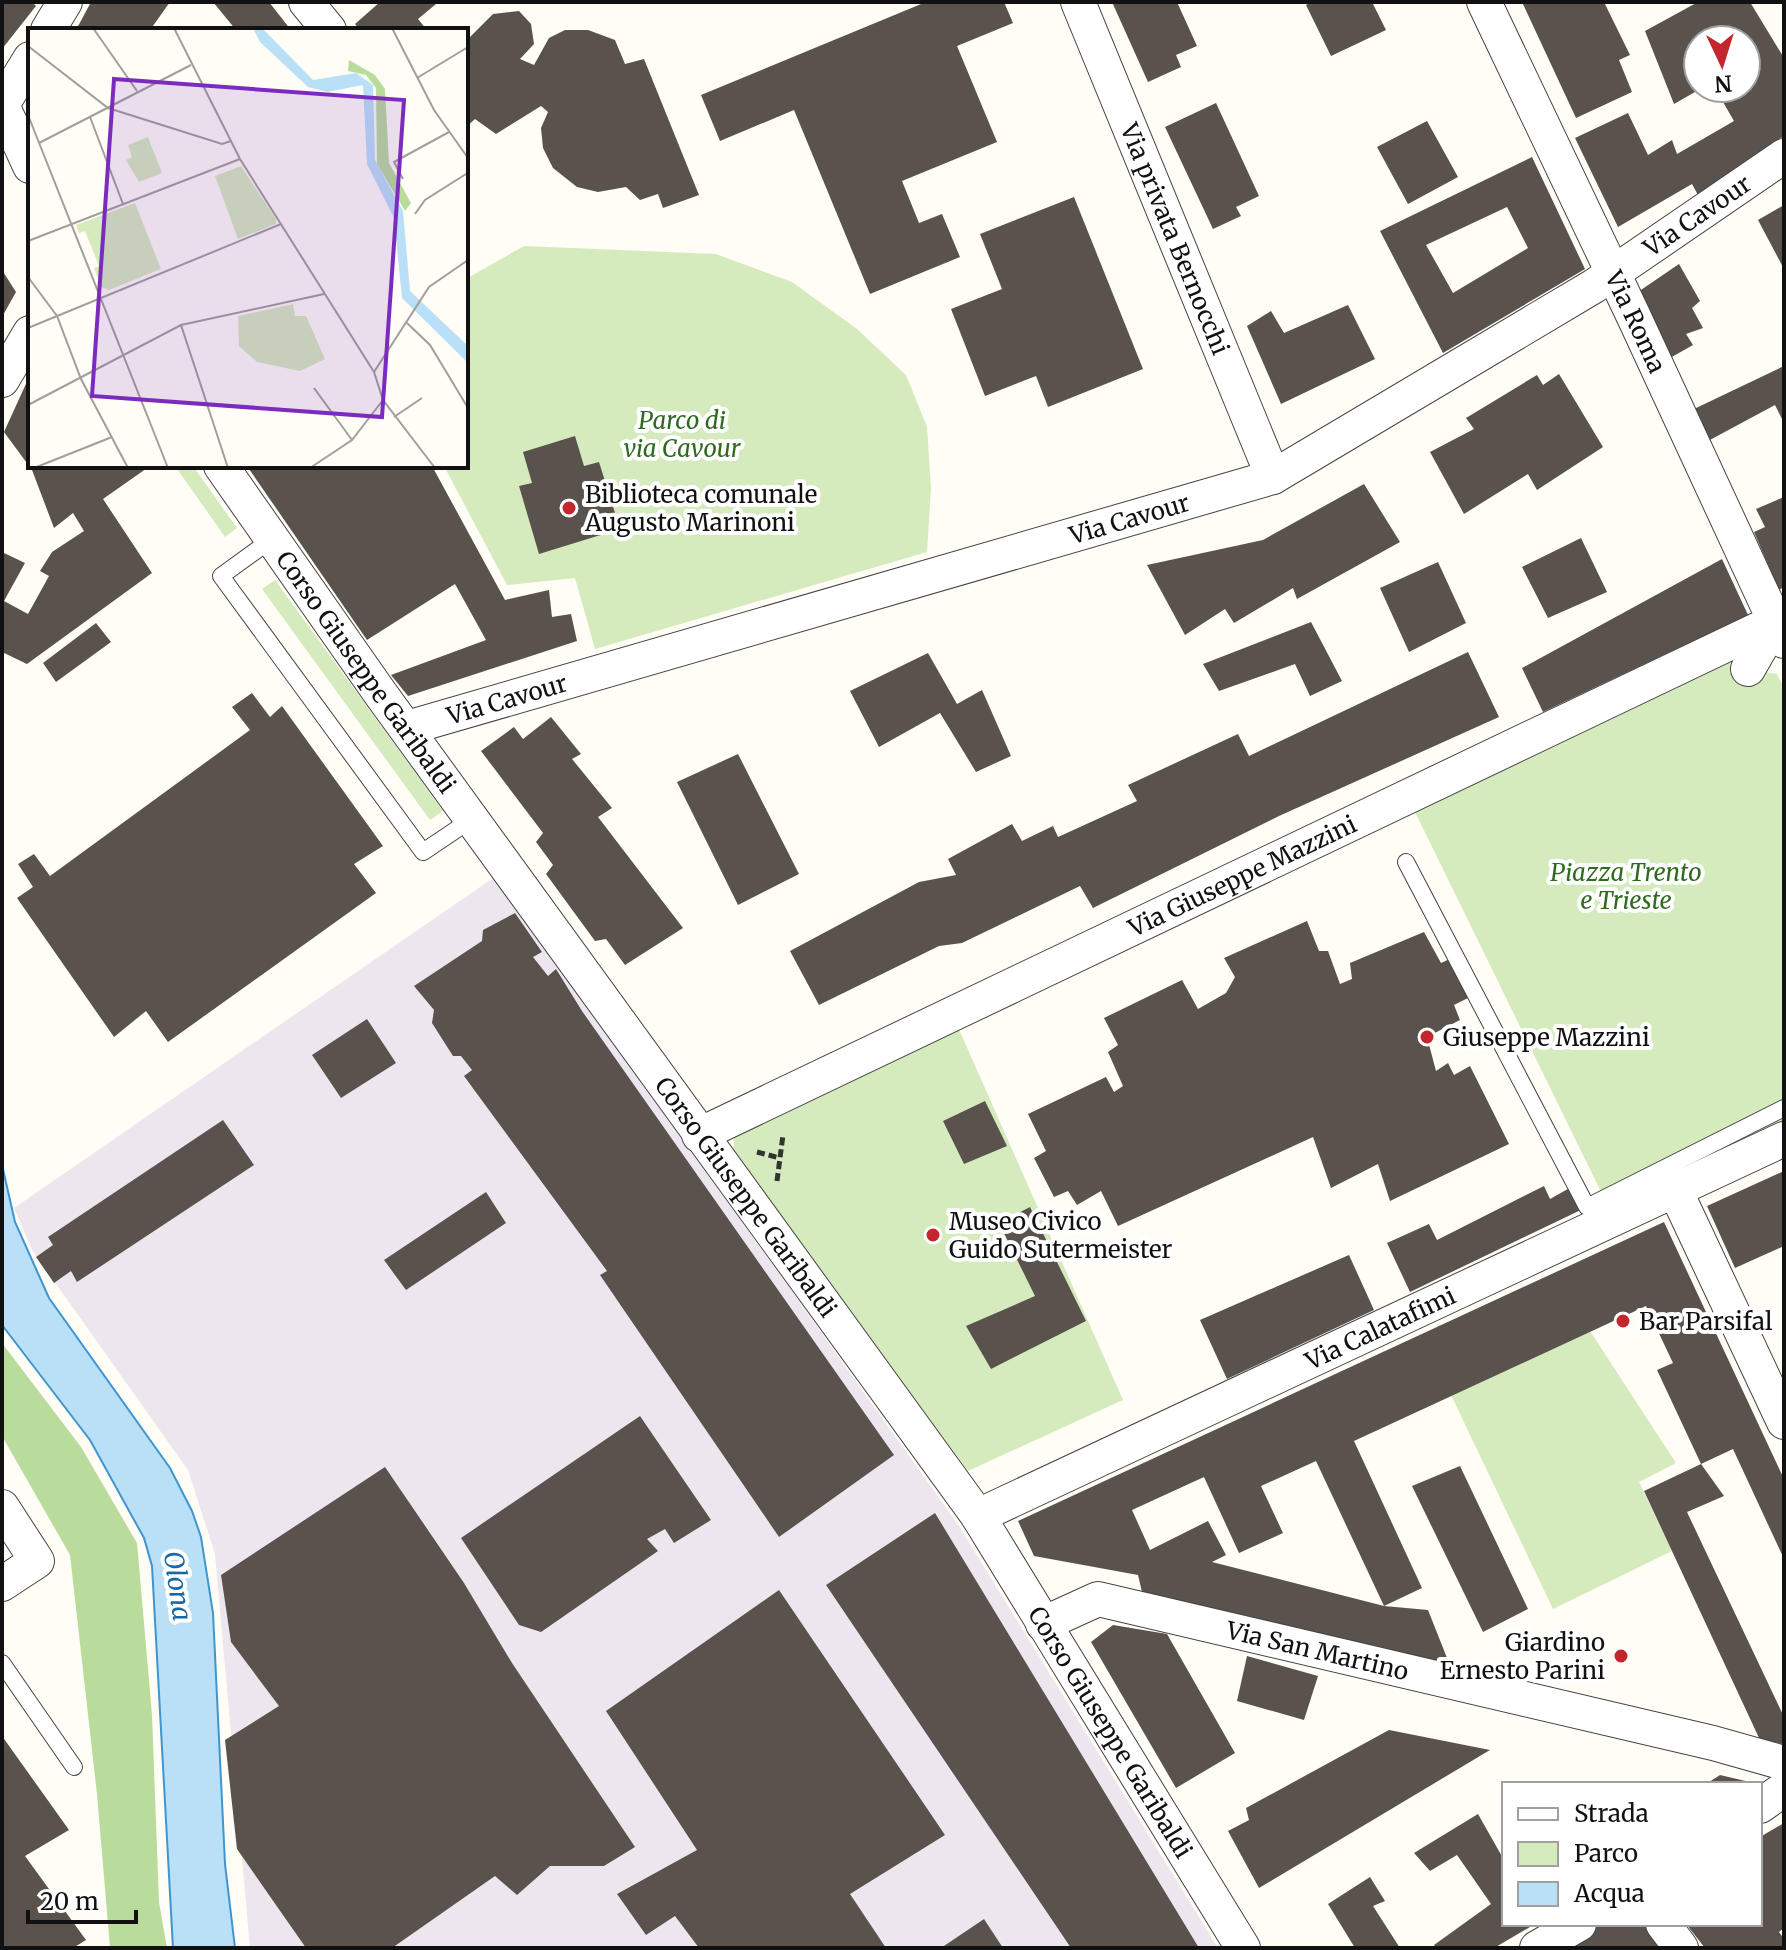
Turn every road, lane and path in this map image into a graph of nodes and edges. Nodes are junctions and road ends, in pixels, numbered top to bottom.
1 (65, 2) edge
2 (306, 2) edge
3 (1078, 2) edge
4 (1484, 2) edge
5 (49, 28) edge
6 (327, 28) edge
7 (28, 62) edge
8 (2, 105) edge
9 (1784, 156) edge
10 (28, 162) edge
11 (1613, 273) junction
12 (28, 336) edge
13 (2, 380) edge
14 (222, 468) edge
15 (1273, 477) junction
16 (272, 539) junction
17 (1781, 627) edge
18 (1748, 669) dead end
19 (407, 728) junction
20 (472, 819) junction
21 (1406, 862) dead end
22 (788, 1092) junction
23 (1784, 1108) edge
24 (699, 1135) junction
25 (1784, 1139) edge
26 (1675, 1190) junction
27 (770, 1233) junction
28 (1784, 1422) edge
29 (2, 1507) edge
30 (978, 1516) junction
31 (2, 1584) edge
32 (1043, 1624) junction
33 (2, 1663) edge
34 (1784, 1763) edge
35 (74, 1767) dead end
36 (1784, 1789) edge
37 (1762, 1805) edge
38 (1576, 1926) edge
39 (1664, 1926) edge
40 (1243, 1948) edge
41 (1537, 1948) edge
42 (1681, 1948) edge

1 - 5 street
2 - 6 street
3 - 15 street, Via privata Bernocchi
4 - 11 street, Via Roma
7 - 8 street
8 - 10 street
9 - 11 street, Via Cavour
11 - 15 street, Via Cavour
11 - 17 street, Via Roma
12 - 13 street
14 - 16 street, Corso Giuseppe Garibaldi
15 - 19 street, Via Cavour
16 - 19 street, Corso Giuseppe Garibaldi
16 - 20 lane
17 - 18 street
17 - 22 street, Via Giuseppe Mazzini
19 - 20 street, Corso Giuseppe Garibaldi
20 - 24 street, Corso Giuseppe Garibaldi
21 - 23 lane
22 - 24 street, Via Giuseppe Mazzini
22 - 27 path
24 - 27 street, Corso Giuseppe Garibaldi
25 - 26 street, Via Calatafimi
26 - 28 street
26 - 30 street, Via Calatafimi
27 - 30 street, Corso Giuseppe Garibaldi
29 - 31 street
30 - 32 street, Corso Giuseppe Garibaldi
32 - 34 street, Via San Martino
32 - 40 street, Corso Giuseppe Garibaldi
33 - 35 lane
36 - 37 street
38 - 41 street
39 - 42 street

